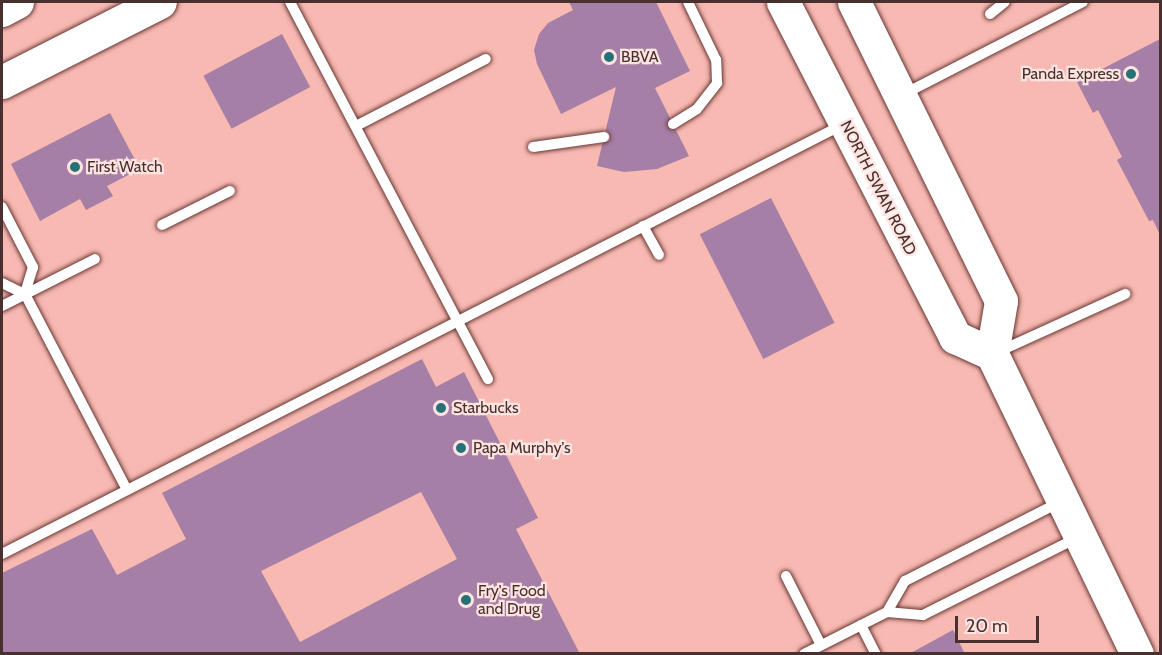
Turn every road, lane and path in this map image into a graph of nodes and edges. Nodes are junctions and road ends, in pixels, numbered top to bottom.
1 (17, 2) edge
2 (160, 2) edge
3 (290, 2) edge
4 (688, 2) edge
5 (783, 2) edge
6 (854, 2) edge
7 (1005, 2) edge
8 (1083, 2) edge
9 (2, 10) edge
10 (990, 14) dead end
11 (486, 59) dead end
12 (2, 82) edge
13 (901, 96) junction
14 (845, 123) junction
15 (673, 124) dead end
16 (356, 126) junction
17 (604, 137) dead end
18 (533, 147) dead end
19 (230, 191) dead end
20 (2, 207) edge
21 (162, 225) dead end
22 (644, 226) junction
23 (659, 255) dead end
24 (95, 259) dead end
25 (2, 283) edge
26 (26, 294) junction
27 (1125, 294) dead end
28 (2, 306) edge
29 (458, 321) junction
30 (992, 354) junction
31 (488, 379) dead end
32 (127, 490) junction
33 (1062, 501) junction
34 (1080, 536) junction
35 (2, 554) edge
36 (786, 576) dead end
37 (887, 612) junction
38 (861, 625) junction
39 (1127, 638) edge
40 (821, 645) junction
41 (804, 654) edge
42 (876, 654) edge
43 (1137, 654) edge

1 - 9 main road
2 - 12 main road
3 - 16 lane
4 - 15 lane
5 - 14 main road, NORTH SWAN ROAD
6 - 13 main road
7 - 10 lane
8 - 13 lane
11 - 16 lane
13 - 30 main road
14 - 22 lane
14 - 30 main road, NORTH SWAN ROAD
16 - 29 lane
17 - 18 lane
19 - 21 lane
20 - 26 lane
22 - 23 lane
22 - 29 lane
24 - 26 lane
25 - 26 lane
26 - 28 lane
26 - 32 lane
27 - 30 lane
29 - 31 lane
29 - 32 lane
30 - 33 main road
32 - 35 lane
33 - 34 main road
33 - 37 lane
34 - 37 lane
34 - 39 main road
36 - 40 lane
37 - 38 lane
38 - 40 lane
38 - 42 lane
39 - 43 main road
40 - 41 lane

